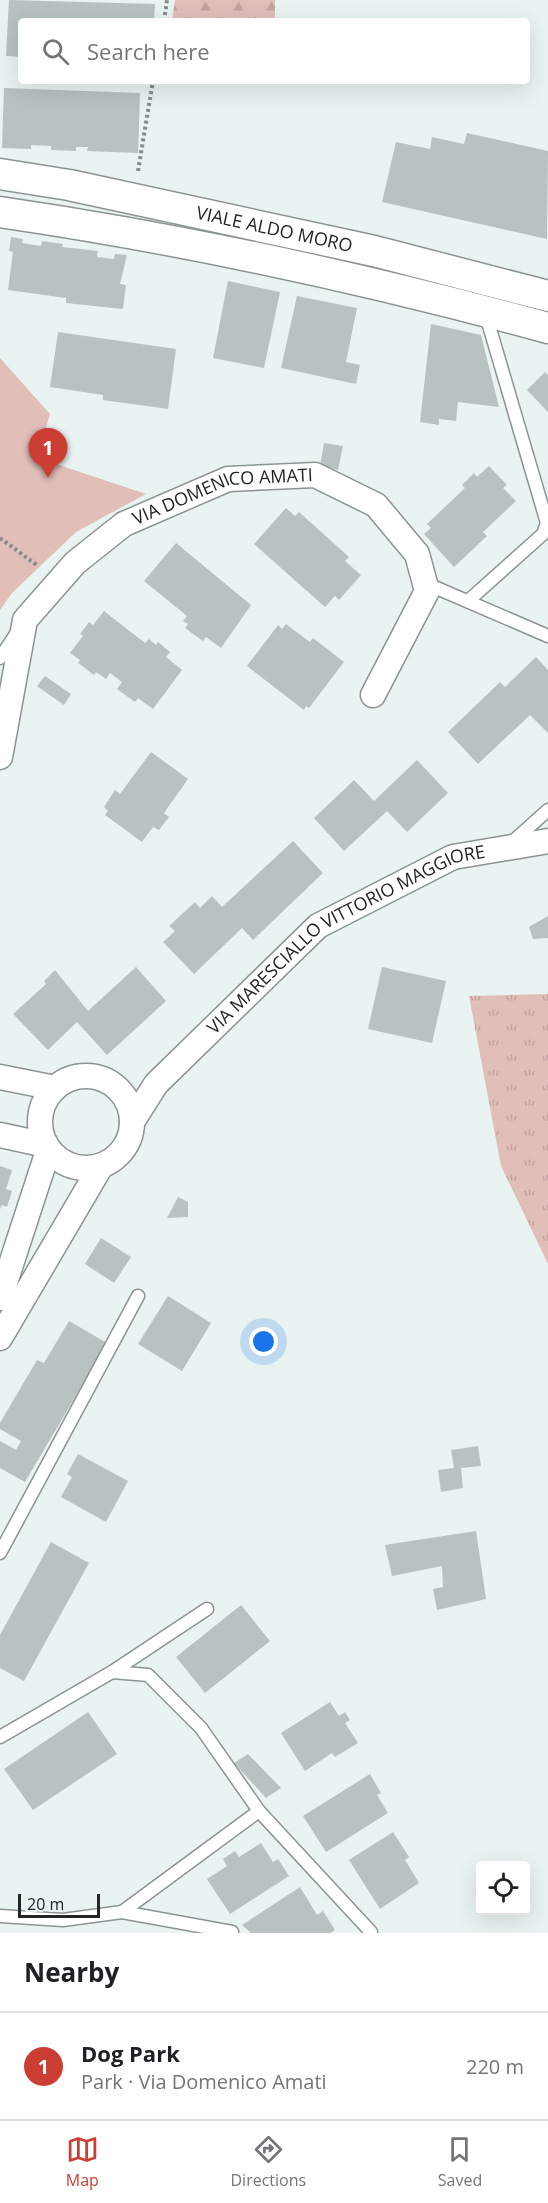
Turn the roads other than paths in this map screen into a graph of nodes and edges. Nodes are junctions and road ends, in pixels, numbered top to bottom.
1 (0, 174) edge
2 (0, 212) edge
3 (548, 296) edge
4 (485, 311) junction
5 (548, 328) edge
6 (545, 534) edge
7 (424, 582) junction
8 (468, 601) junction
9 (25, 620) junction
10 (548, 636) edge
11 (0, 658) edge
12 (372, 695) dead end
13 (4, 714) edge
14 (0, 757) edge
15 (548, 810) edge
16 (548, 841) edge
17 (506, 848) junction
18 (165, 1076) junction
19 (0, 1077) edge
20 (112, 1084) junction
21 (56, 1088) junction
22 (132, 1122) junction
23 (0, 1135) edge
24 (47, 1148) junction
25 (101, 1166) junction
26 (138, 1296) dead end
27 (0, 1298) edge
28 (0, 1338) edge
29 (0, 1553) edge
30 (207, 1609) dead end
31 (112, 1672) junction
32 (0, 1737) edge
33 (259, 1811) junction
34 (122, 1912) junction
35 (0, 1916) edge
36 (232, 1932) edge
37 (371, 1932) edge

1 - 3 street, VIALE ALDO MORO
2 - 4 street, VIALE ALDO MORO
4 - 5 street, VIALE ALDO MORO
4 - 6 lane
6 - 8 lane
7 - 8 lane
7 - 9 street, VIA DOMENICO AMATI
7 - 12 street, VIA DOMENICO AMATI
8 - 10 lane
9 - 11 lane
9 - 13 street
13 - 14 street
15 - 17 lane
16 - 17 street, VIA MARESCIALLO VITTORIO MAGGIORE
17 - 18 street, VIA MARESCIALLO VITTORIO MAGGIORE
18 - 20 street
18 - 22 street, VIA MARESCIALLO VITTORIO MAGGIORE
19 - 21 street
20 - 21 street
20 - 22 street
21 - 24 street
22 - 25 street
23 - 24 street
24 - 25 street
24 - 27 street
25 - 28 street
26 - 29 lane
30 - 31 lane
31 - 32 lane
31 - 33 lane
33 - 34 lane
33 - 37 lane
34 - 35 lane
34 - 36 lane

